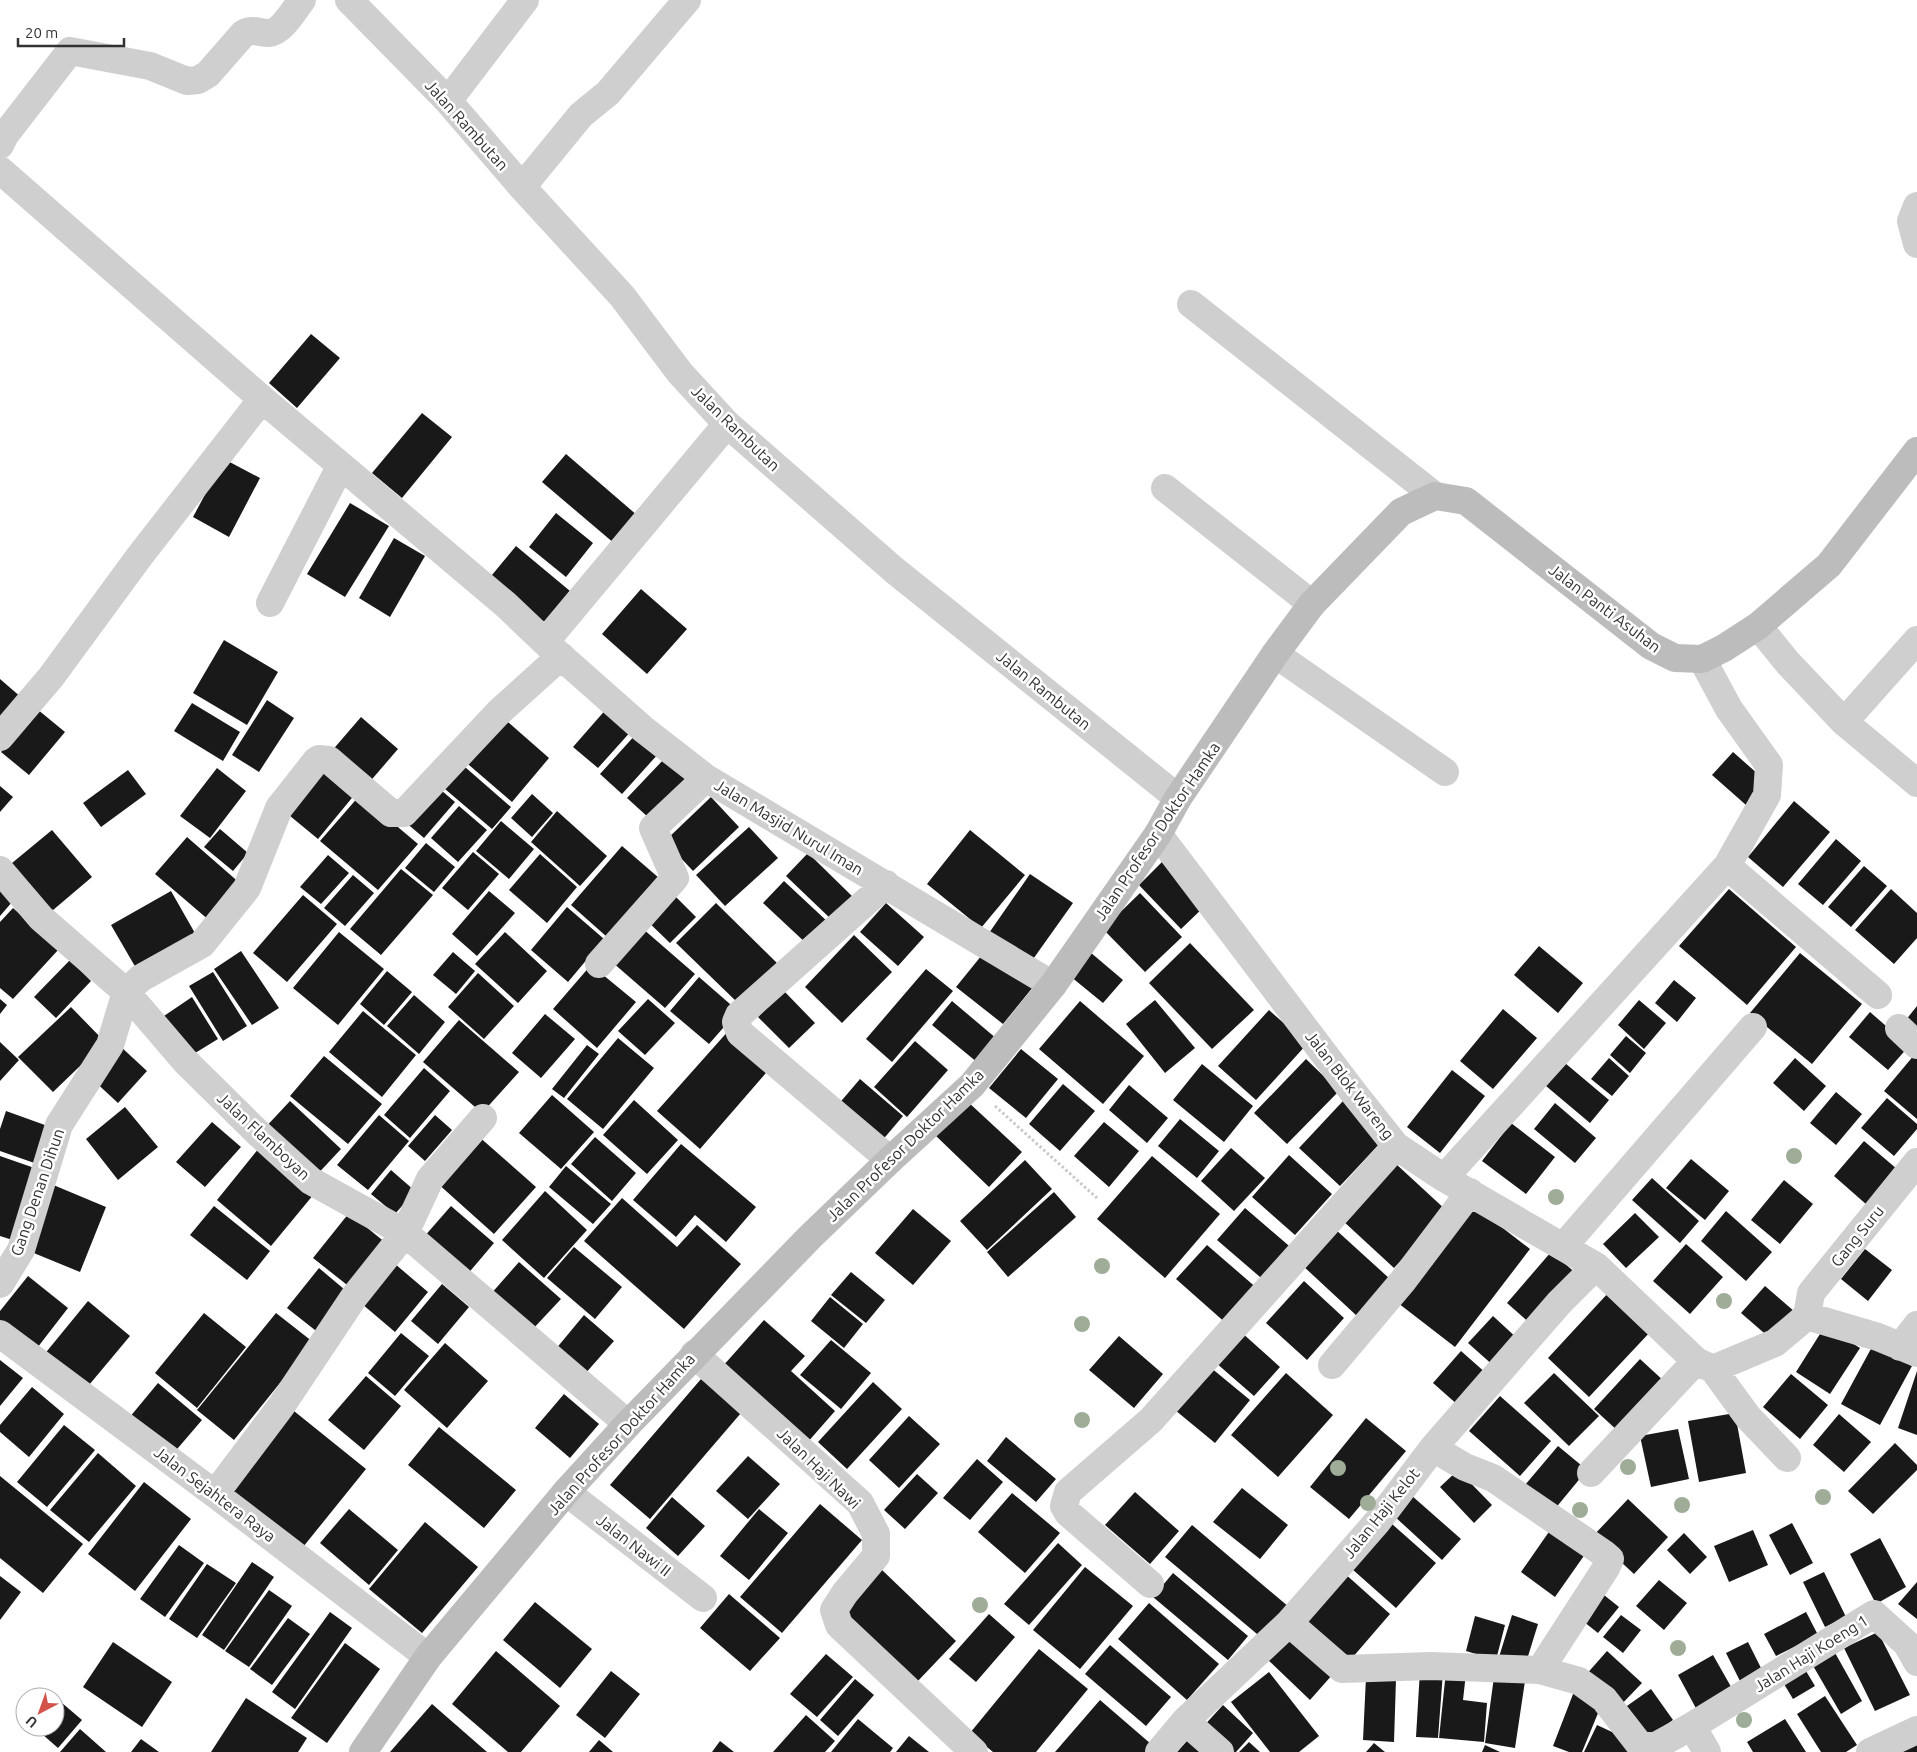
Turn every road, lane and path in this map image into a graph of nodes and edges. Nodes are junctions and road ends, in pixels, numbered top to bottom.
1 (302, 0) edge
2 (348, 0) edge
3 (525, 0) edge
4 (687, 0) edge
5 (448, 101) junction
6 (0, 145) edge
7 (0, 170) edge
8 (522, 187) junction
9 (1917, 206) edge
10 (1917, 244) edge
11 (1191, 304) dead end
12 (262, 399) junction
13 (727, 424) junction
14 (1917, 451) edge
15 (340, 466) junction
16 (1165, 488) dead end
17 (1435, 496) junction
18 (270, 603) dead end
19 (1312, 604) junction
20 (1758, 626) junction
21 (1917, 640) edge
22 (553, 649) junction
23 (1275, 654) junction
24 (1702, 659) junction
25 (1844, 722) junction
26 (0, 737) edge
27 (1445, 772) dead end
28 (706, 778) junction
29 (1917, 783) edge
30 (1178, 798) junction
31 (1158, 834) junction
32 (1727, 866) junction
33 (0, 870) edge
34 (886, 884) junction
35 (599, 964) dead end
36 (1053, 985) junction
37 (126, 992) junction
38 (1878, 995) dead end
39 (1753, 1027) dead end
40 (972, 1085) junction
41 (483, 1118) dead end
42 (1396, 1146) junction
43 (890, 1160) junction
44 (1917, 1162) edge
45 (1444, 1178) junction
46 (1470, 1192) junction
47 (1098, 1198) dead end
48 (405, 1234) junction
49 (1570, 1238) junction
50 (1596, 1266) junction
51 (0, 1284) edge
52 (1806, 1316) junction
53 (1917, 1325) edge
54 (0, 1334) edge
55 (1908, 1350) edge
56 (694, 1354) junction
57 (1332, 1365) dead end
58 (1705, 1365) junction
59 (628, 1424) junction
60 (1433, 1448) junction
61 (1787, 1458) dead end
62 (1590, 1473) dead end
63 (566, 1492) junction
64 (215, 1494) junction
65 (1150, 1584) dead end
66 (703, 1598) dead end
67 (1289, 1623) junction
68 (428, 1657) junction
69 (1917, 1662) edge
70 (1540, 1670) junction
71 (1185, 1721) junction
72 (1692, 1726) junction
73 (1917, 1730) edge
74 (363, 1752) edge
75 (974, 1752) edge
76 (1158, 1752) edge
77 (1220, 1752) edge
78 (1707, 1752) edge
79 (1870, 1752) edge

1 - 6 street
2 - 5 street, Jalan Rambutan
3 - 5 street
4 - 8 street
5 - 8 street, Jalan Rambutan
7 - 12 street, Jalan Masjid Nurul Iman
8 - 13 street, Jalan Rambutan
9 - 10 street
11 - 17 street
12 - 15 street, Jalan Masjid Nurul Iman
12 - 26 street
13 - 22 street
13 - 30 street, Jalan Rambutan
14 - 20 street, Jalan Panti Asuhan
15 - 18 street
15 - 22 street, Jalan Masjid Nurul Iman
16 - 19 street
17 - 19 street, Jalan Profesor Doktor Hamka
17 - 24 street, Jalan Panti Asuhan
19 - 23 street, Jalan Profesor Doktor Hamka
20 - 24 street, Jalan Panti Asuhan
20 - 25 street
21 - 25 street
22 - 28 street, Jalan Masjid Nurul Iman
22 - 37 street
23 - 27 street
23 - 30 street, Jalan Profesor Doktor Hamka
24 - 32 street
25 - 29 street
28 - 34 street, Jalan Masjid Nurul Iman
28 - 35 street
30 - 31 street, Jalan Profesor Doktor Hamka
31 - 36 street, Jalan Profesor Doktor Hamka
31 - 42 street, Jalan Blok Wareng
32 - 38 street
32 - 45 street
33 - 37 street, Jalan Flamboyan
34 - 36 street, Jalan Masjid Nurul Iman
34 - 43 street
36 - 40 street, Jalan Profesor Doktor Hamka
37 - 48 street, Jalan Flamboyan
37 - 51 street, Gang Denan Dihun
39 - 49 street
40 - 43 street, Jalan Profesor Doktor Hamka
40 - 47 path
41 - 48 street
42 - 45 street, Jalan Blok Wareng
42 - 65 street
43 - 56 street, Jalan Profesor Doktor Hamka
44 - 52 street, Gang Suru
45 - 46 street, Jalan Blok Wareng
46 - 49 street, Jalan Blok Wareng
46 - 57 street
48 - 59 street, Jalan Flamboyan
48 - 64 street
49 - 50 street, Jalan Blok Wareng
50 - 58 street, Jalan Blok Wareng
50 - 60 street, Jalan Haji Kelot
52 - 55 street
52 - 58 street
53 - 55 street
54 - 64 street, Jalan Sejahtera Raya
56 - 59 street, Jalan Profesor Doktor Hamka
56 - 75 street, Jalan Haji Nawi
58 - 61 street, Jalan Blok Wareng
58 - 62 street
59 - 63 street, Jalan Profesor Doktor Hamka
60 - 67 street, Jalan Haji Kelot
60 - 70 street
63 - 66 street, Jalan Nawi II
63 - 68 street, Jalan Profesor Doktor Hamka
64 - 68 street, Jalan Sejahtera Raya
67 - 70 street
67 - 71 street, Jalan Haji Kelot
68 - 74 street, Jalan Profesor Doktor Hamka
69 - 72 street, Jalan Haji Koeng 1
70 - 72 street
71 - 76 street, Jalan Haji Kelot
71 - 77 street
72 - 78 street
73 - 79 street

